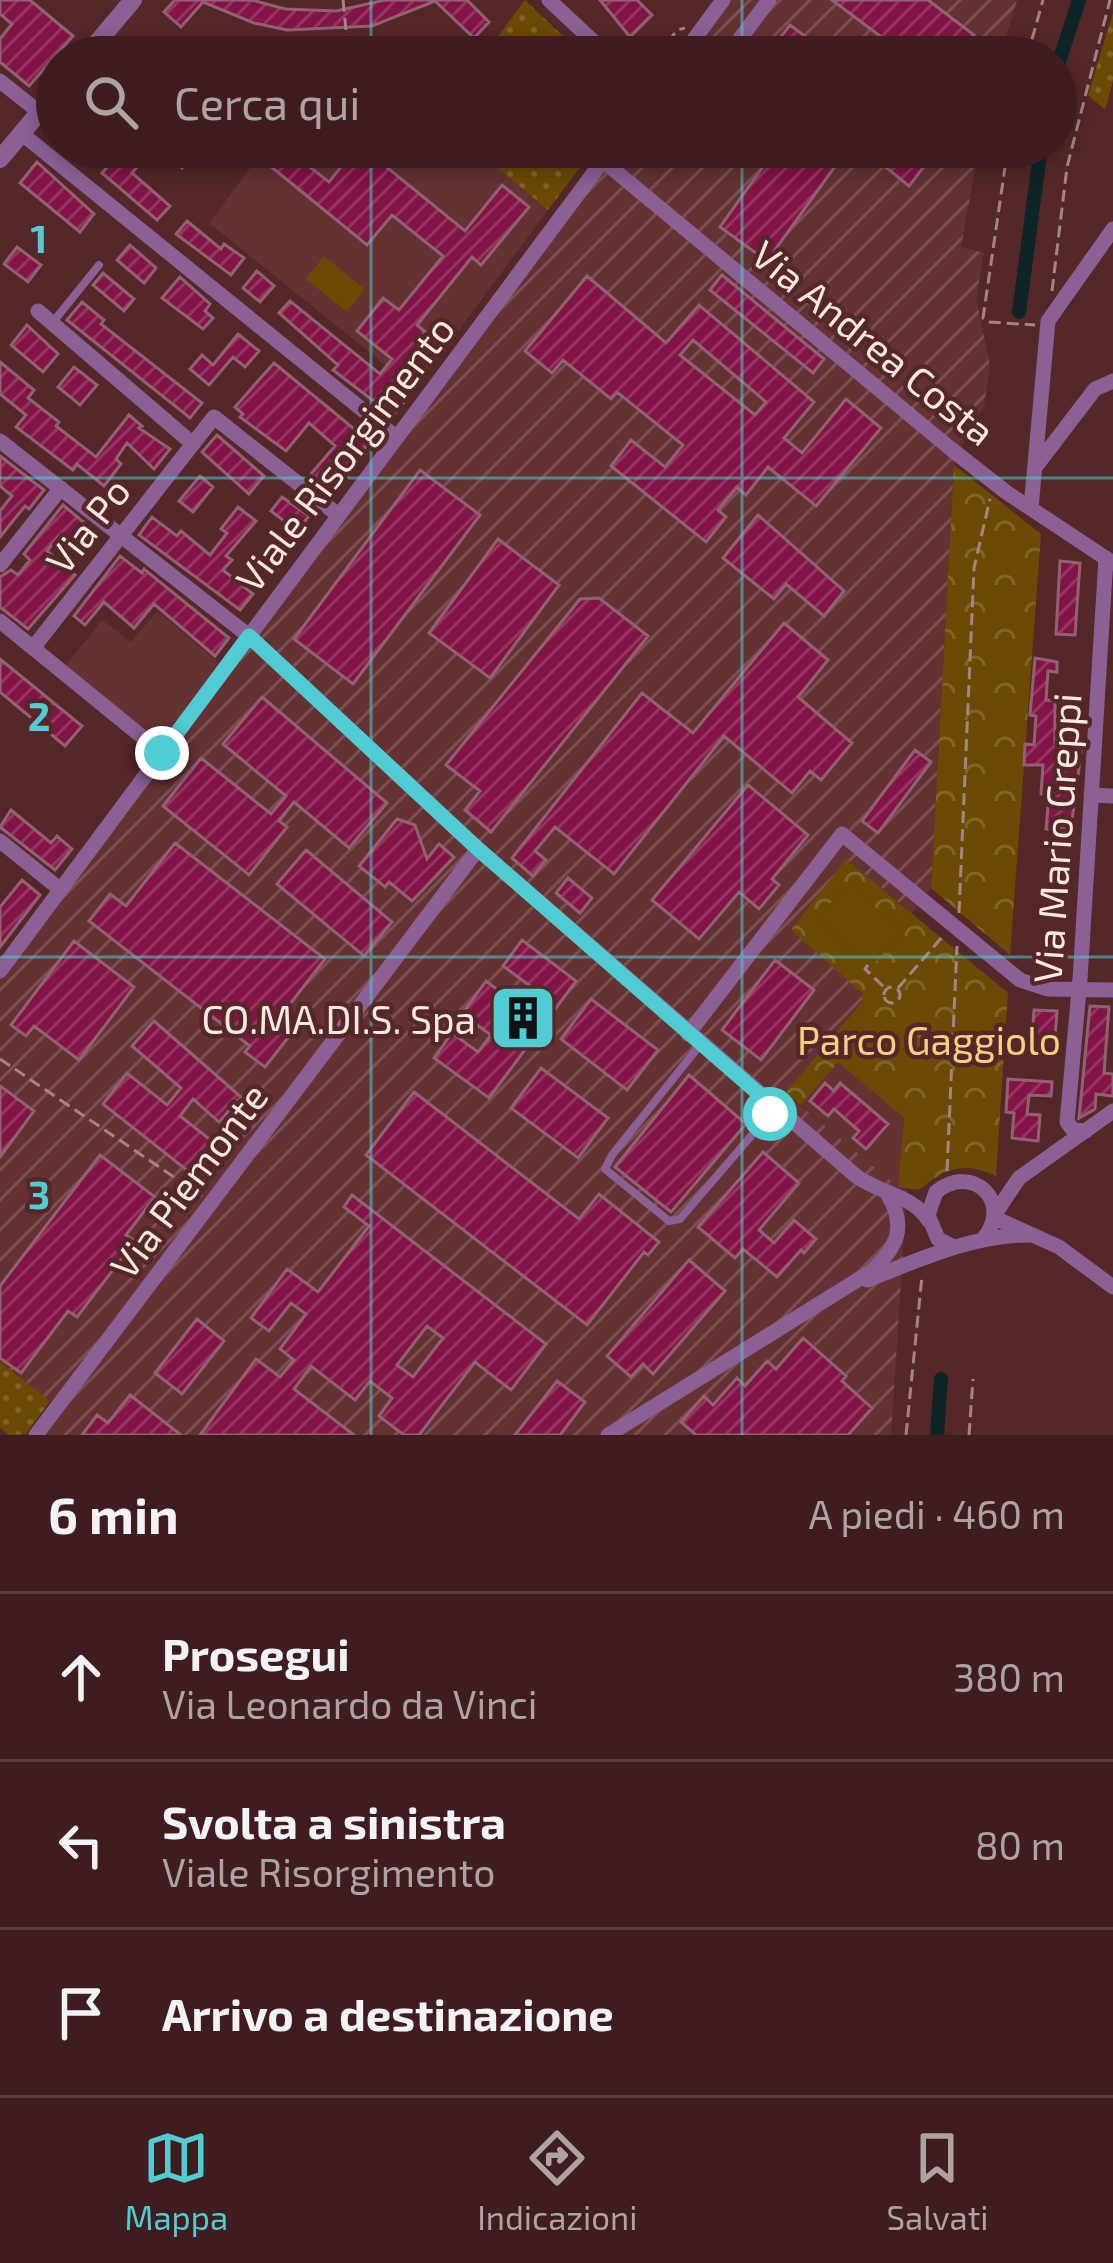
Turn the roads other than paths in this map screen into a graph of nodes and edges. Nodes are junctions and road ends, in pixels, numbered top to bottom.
1 (133, 0) edge
2 (549, 0) edge
3 (723, 0) edge
4 (769, 0) edge
5 (103, 36) edge
6 (588, 36) edge
7 (696, 36) edge
8 (744, 36) edge
9 (0, 80) edge
10 (36, 110) edge
11 (36, 116) edge
12 (21, 133) junction
13 (36, 145) edge
14 (0, 159) edge
15 (64, 168) edge
16 (598, 168) edge
17 (625, 168) edge
18 (1111, 235) edge
19 (98, 265) dead end
20 (38, 311) dead end
21 (52, 323) junction
22 (1113, 381) edge
23 (396, 437) junction
24 (0, 441) edge
25 (193, 443) junction
26 (1036, 467) junction
27 (61, 488) junction
28 (1031, 508) junction
29 (338, 514) junction
30 (121, 534) junction
31 (1110, 560) edge
32 (0, 566) edge
33 (0, 621) edge
34 (249, 636) junction
35 (33, 648) junction
36 (162, 753) junction
37 (1091, 795) junction
38 (1113, 796) edge
39 (0, 841) edge
40 (478, 849) junction
41 (61, 890) junction
42 (2, 965) edge
43 (1080, 990) junction
44 (1113, 990) edge
45 (694, 1040) junction
46 (775, 1108) junction
47 (1113, 1111) edge
48 (1067, 1122) junction
49 (1086, 1131) junction
50 (1053, 1153) junction
51 (1019, 1178) junction
52 (980, 1187) junction
53 (941, 1188) junction
54 (896, 1198) junction
55 (995, 1216) junction
56 (930, 1226) junction
57 (1029, 1235) junction
58 (983, 1239) junction
59 (955, 1247) junction
60 (924, 1256) junction
61 (854, 1285) junction
62 (1113, 1286) edge
63 (36, 1435) edge
64 (608, 1435) edge

1 - 5 street
2 - 6 street
3 - 7 street
4 - 8 street
9 - 10 street
11 - 12 street
12 - 13 street
12 - 14 street
15 - 23 street
16 - 23 street, Viale Risorgimento
17 - 28 street, Via Andrea Costa
18 - 26 street
19 - 21 lane
20 - 21 street
21 - 25 street
22 - 26 street
23 - 29 street, Viale Risorgimento
24 - 27 street
25 - 29 street
25 - 30 street, Via Po
26 - 28 street
27 - 30 street
27 - 32 street
28 - 31 street, Via Andrea Costa
29 - 34 street, Viale Risorgimento
30 - 34 street
30 - 35 street, Via Po
31 - 37 street, Via Mario Greppi
33 - 35 street
34 - 36 street, Viale Risorgimento
34 - 40 street
35 - 36 street
36 - 41 street, Viale Risorgimento
37 - 38 street
37 - 43 street, Via Mario Greppi
39 - 41 street
40 - 45 street
40 - 63 street, Via Piemonte
41 - 42 street, Viale Risorgimento
43 - 44 street
43 - 45 street
43 - 48 street, Via Mario Greppi
45 - 46 street
45 - 46 lane
46 - 54 street
47 - 49 street
48 - 49 street
48 - 50 street, Via Mario Greppi
49 - 50 street
50 - 51 street
51 - 52 street
51 - 55 street
52 - 53 street
52 - 55 street
53 - 54 street
53 - 56 street
54 - 56 street
54 - 61 street
55 - 57 street
55 - 58 street
56 - 59 street
56 - 60 street
57 - 58 street
57 - 62 street
58 - 59 street
59 - 60 street
60 - 61 street
61 - 64 street

